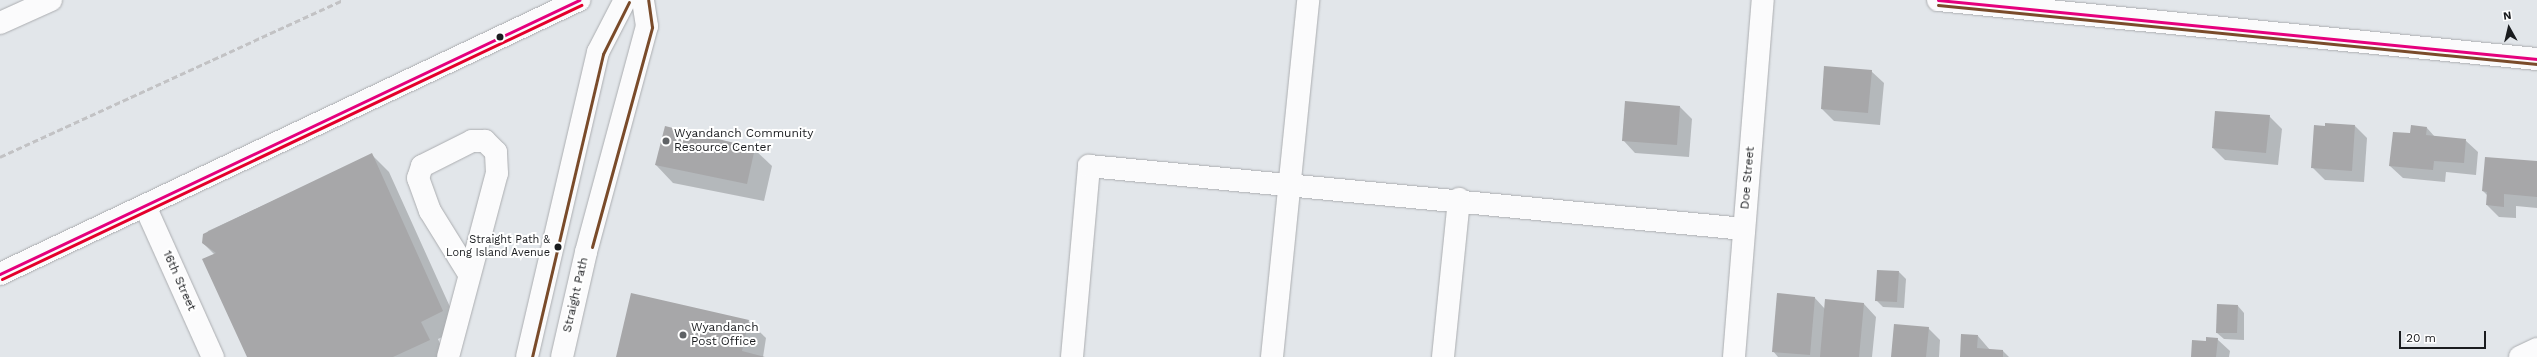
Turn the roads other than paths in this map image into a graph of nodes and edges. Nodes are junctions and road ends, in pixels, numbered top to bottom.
1 (579, 0) edge
2 (625, 0) edge
3 (643, 0) edge
4 (1308, 0) edge
5 (1763, 0) edge
6 (1938, 0) edge
7 (48, 1) edge
8 (0, 23) edge
9 (2537, 59) edge
10 (1290, 188) junction
11 (1459, 199) junction
12 (145, 206) junction
13 (1744, 229) junction
14 (0, 274) edge
15 (469, 274) junction
16 (2537, 349) edge
17 (213, 357) edge
18 (448, 357) edge
19 (527, 357) edge
20 (562, 357) edge
21 (1072, 357) edge
22 (1272, 357) edge
23 (1443, 357) edge
24 (1734, 357) edge
25 (2520, 357) edge

1 - 12 street
2 - 19 street
3 - 20 street, Straight Path
4 - 10 street
5 - 13 street, Doe Street
6 - 9 street
7 - 8 street
10 - 11 street
10 - 21 street
10 - 22 street
11 - 13 street
11 - 23 street
12 - 14 street
12 - 17 street, 16th Street
13 - 24 street, Doe Street
15 - 15 street
15 - 18 street
16 - 25 street

